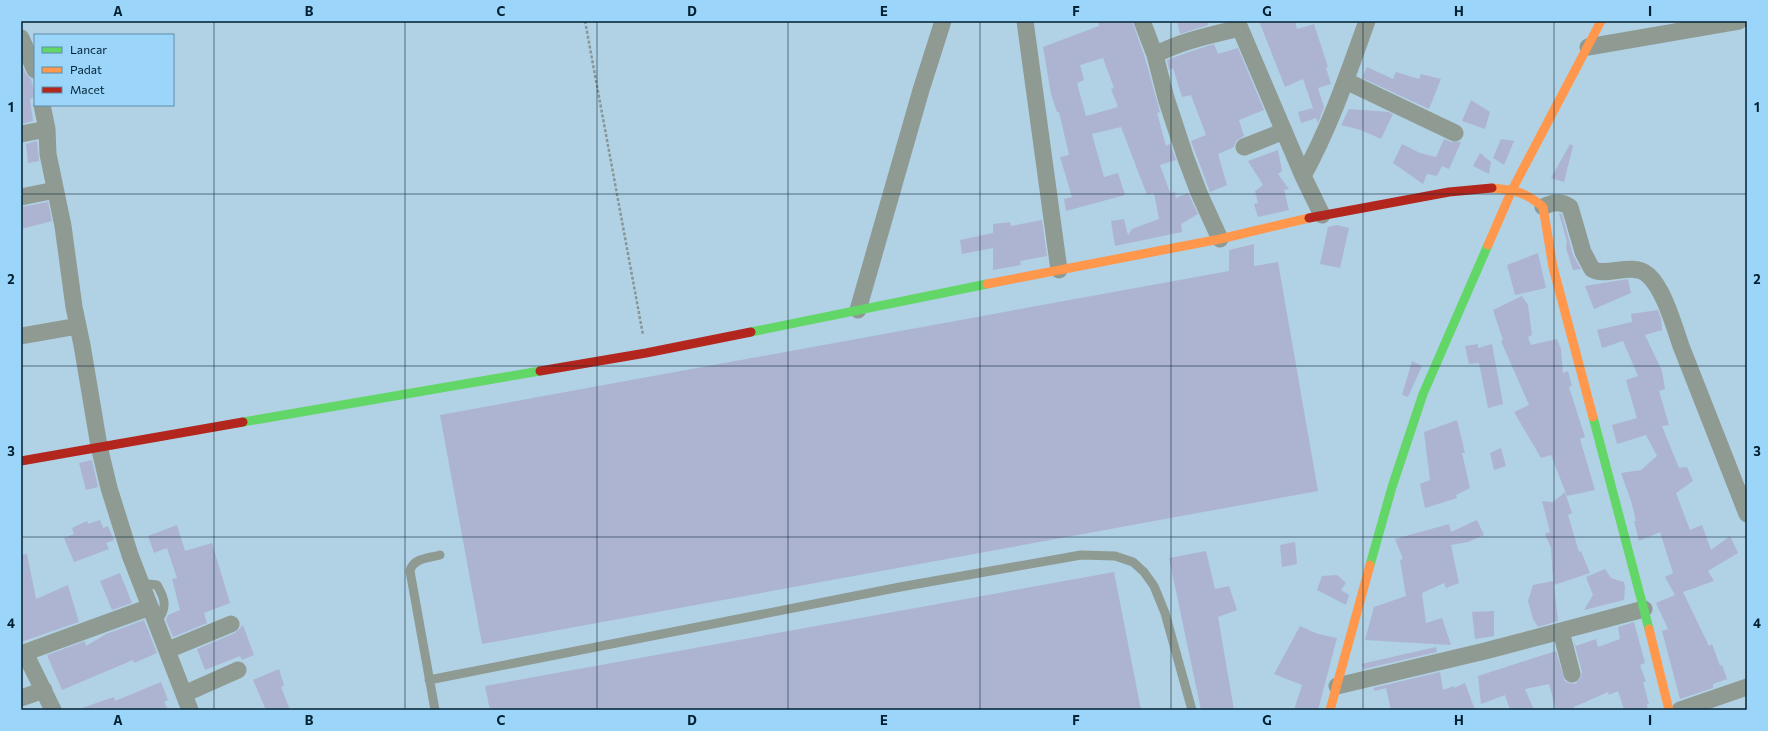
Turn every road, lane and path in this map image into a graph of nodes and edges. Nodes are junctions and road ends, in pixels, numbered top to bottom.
1 (585, 21) edge
2 (943, 21) edge
3 (1025, 21) edge
4 (1142, 21) edge
5 (1367, 21) edge
6 (1601, 21) edge
7 (1739, 21) edge
8 (1238, 24) edge
9 (21, 38) edge
10 (1588, 47) junction
11 (1155, 55) junction
12 (34, 68) edge
13 (1346, 81) junction
14 (42, 106) edge
15 (47, 129) junction
16 (1284, 131) junction
17 (1455, 133) dead end
18 (21, 134) edge
19 (1244, 147) dead end
20 (1303, 176) junction
21 (1508, 189) junction
22 (55, 190) junction
23 (21, 197) edge
24 (1543, 207) junction
25 (1322, 216) junction
26 (1220, 239) junction
27 (1059, 270) junction
28 (858, 310) junction
29 (78, 326) junction
30 (21, 336) edge
31 (646, 353) junction
32 (99, 446) junction
33 (21, 461) edge
34 (1747, 514) edge
35 (440, 555) dead end
36 (1644, 609) junction
37 (154, 615) junction
38 (231, 624) dead end
39 (1561, 631) junction
40 (168, 650) junction
41 (23, 653) edge
42 (238, 670) dead end
43 (1572, 674) dead end
44 (429, 680) junction
45 (1337, 686) junction
46 (1747, 687) edge
47 (44, 690) junction
48 (184, 694) junction
49 (21, 698) edge
50 (53, 710) edge
51 (190, 710) edge
52 (436, 710) edge
53 (1192, 710) edge
54 (1330, 710) edge
55 (1669, 710) edge
56 (1680, 710) edge

1 - 31 path
2 - 28 street
3 - 27 street
4 - 11 street
5 - 13 street
6 - 10 street
7 - 10 street
8 - 11 street
8 - 16 street
9 - 12 street
10 - 21 street
11 - 26 street
13 - 17 street
13 - 20 street
14 - 15 street
15 - 18 street
15 - 22 street
16 - 19 street
16 - 20 street
20 - 25 street
21 - 24 street
21 - 25 street
21 - 45 street
22 - 23 street
22 - 29 street
24 - 34 street
24 - 36 street
25 - 26 street
26 - 27 street
27 - 28 street
28 - 31 street
29 - 30 street
29 - 32 street
31 - 32 street
32 - 33 street
32 - 37 street
35 - 44 lane
36 - 39 street
36 - 55 street
37 - 40 street
37 - 41 street
38 - 40 street
39 - 43 street
39 - 45 street
40 - 48 street
41 - 47 street
42 - 48 street
44 - 52 lane
44 - 53 lane
45 - 54 street
46 - 56 street
47 - 49 street
47 - 50 street
48 - 51 street

